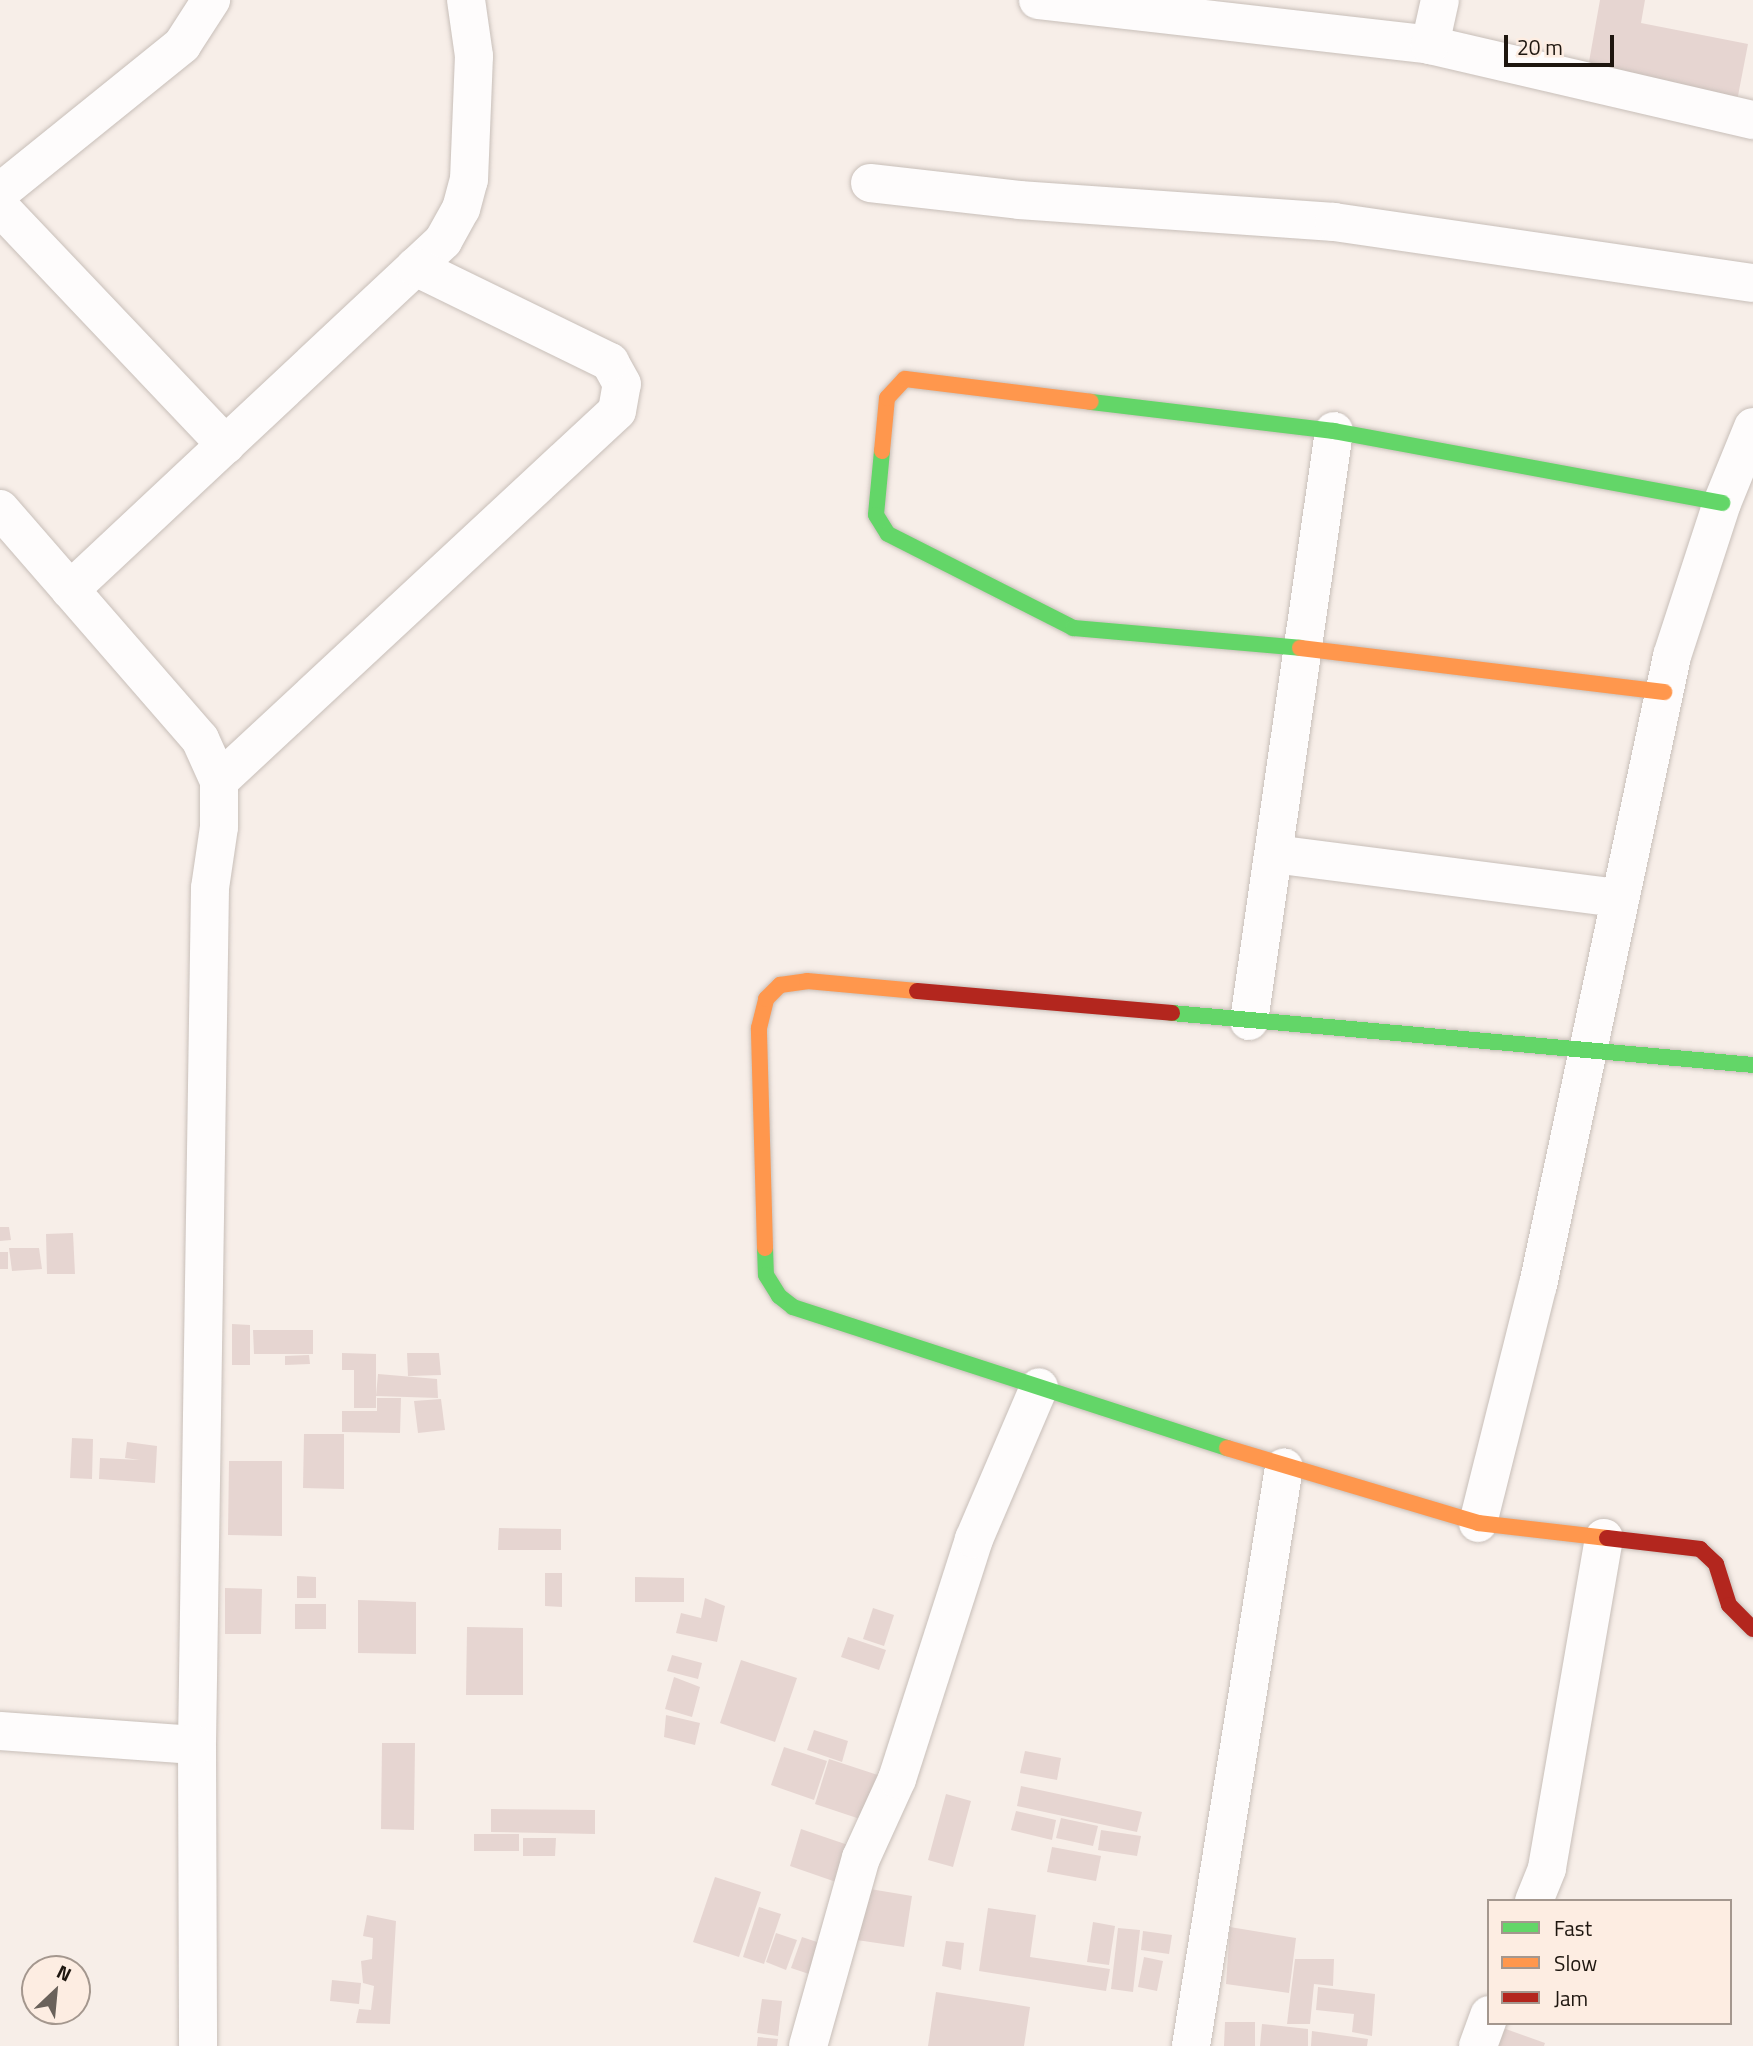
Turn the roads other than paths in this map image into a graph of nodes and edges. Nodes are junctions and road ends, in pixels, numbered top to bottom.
1 (211, 0) edge
2 (466, 0) edge
3 (1038, 0) edge
4 (1440, 0) edge
5 (1430, 45) junction
6 (1753, 120) edge
7 (870, 183) dead end
8 (0, 192) edge
9 (0, 207) edge
10 (415, 267) junction
11 (1753, 283) edge
12 (1753, 427) edge
13 (1334, 431) junction
14 (226, 445) junction
15 (1722, 503) junction
16 (0, 509) edge
17 (71, 590) junction
18 (1305, 649) junction
19 (1664, 692) junction
20 (219, 781) junction
21 (1275, 854) junction
22 (1619, 898) junction
23 (1249, 1021) junction
24 (1586, 1050) junction
25 (1753, 1065) edge
26 (1039, 1387) junction
27 (1284, 1467) junction
28 (1478, 1523) junction
29 (1604, 1538) junction
30 (1753, 1629) edge
31 (0, 1731) edge
32 (197, 1745) junction
33 (1535, 1899) edge
34 (1487, 2021) edge
35 (198, 2046) edge
36 (808, 2046) edge
37 (1191, 2046) edge
38 (1478, 2046) edge

1 - 8 street
2 - 10 street
3 - 5 street
4 - 5 street
5 - 6 street
7 - 11 street
9 - 14 street
10 - 14 street
10 - 20 street
12 - 15 street
13 - 15 street
13 - 18 street
13 - 18 street
14 - 17 street
15 - 19 street
16 - 17 street
17 - 20 street
18 - 19 street
18 - 21 street
19 - 22 street
20 - 32 street
21 - 22 street
21 - 23 street
22 - 24 street
23 - 24 street
23 - 26 street
24 - 25 street
24 - 28 street
26 - 27 street
26 - 36 street
27 - 28 street
27 - 37 street
28 - 29 street
29 - 30 street
29 - 33 street
31 - 32 street
32 - 35 street
34 - 38 street

